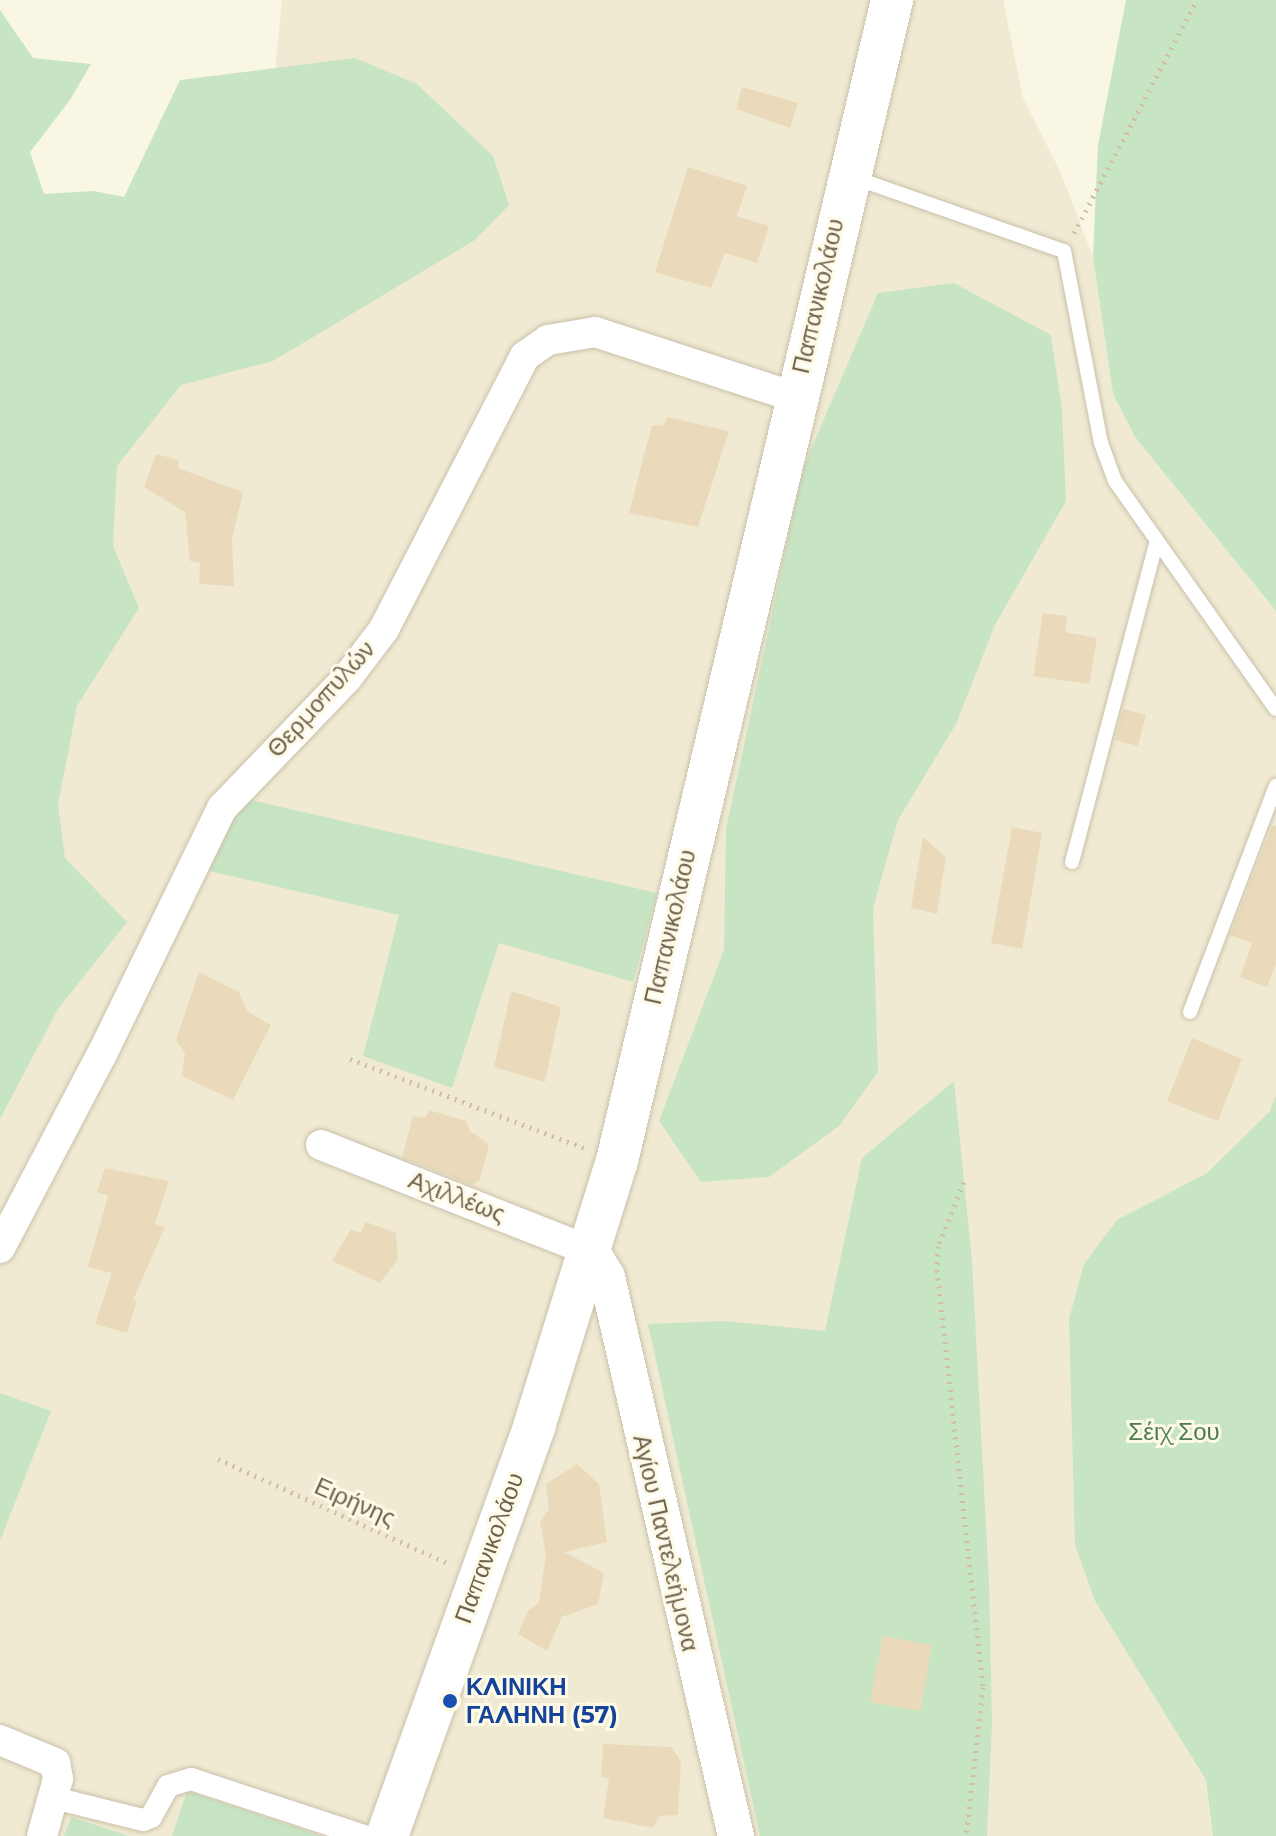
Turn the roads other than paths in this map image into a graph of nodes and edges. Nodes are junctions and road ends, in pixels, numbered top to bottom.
1 (892, 0) edge
2 (847, 176) junction
3 (795, 397) junction
4 (1156, 544) junction
5 (1276, 709) edge
6 (1276, 786) edge
7 (1072, 862) dead end
8 (1190, 1012) dead end
9 (321, 1145) dead end
10 (0, 1248) edge
11 (592, 1252) junction
12 (0, 1740) edge
13 (54, 1798) junction
14 (42, 1836) edge
15 (364, 1836) edge
16 (387, 1836) edge
17 (736, 1836) edge

1 - 2 main road, Παπανικολάου
2 - 3 main road, Παπανικολάου
2 - 4 lane
3 - 10 street, Θερμοπυλών
3 - 11 main road, Παπανικολάου
4 - 5 lane
4 - 7 lane
6 - 8 lane
9 - 11 street, Αχιλλέως
11 - 16 main road, Παπανικολάου
11 - 17 street, Αγίου Παντελεήμονα
12 - 13 street
13 - 14 street
13 - 15 street

